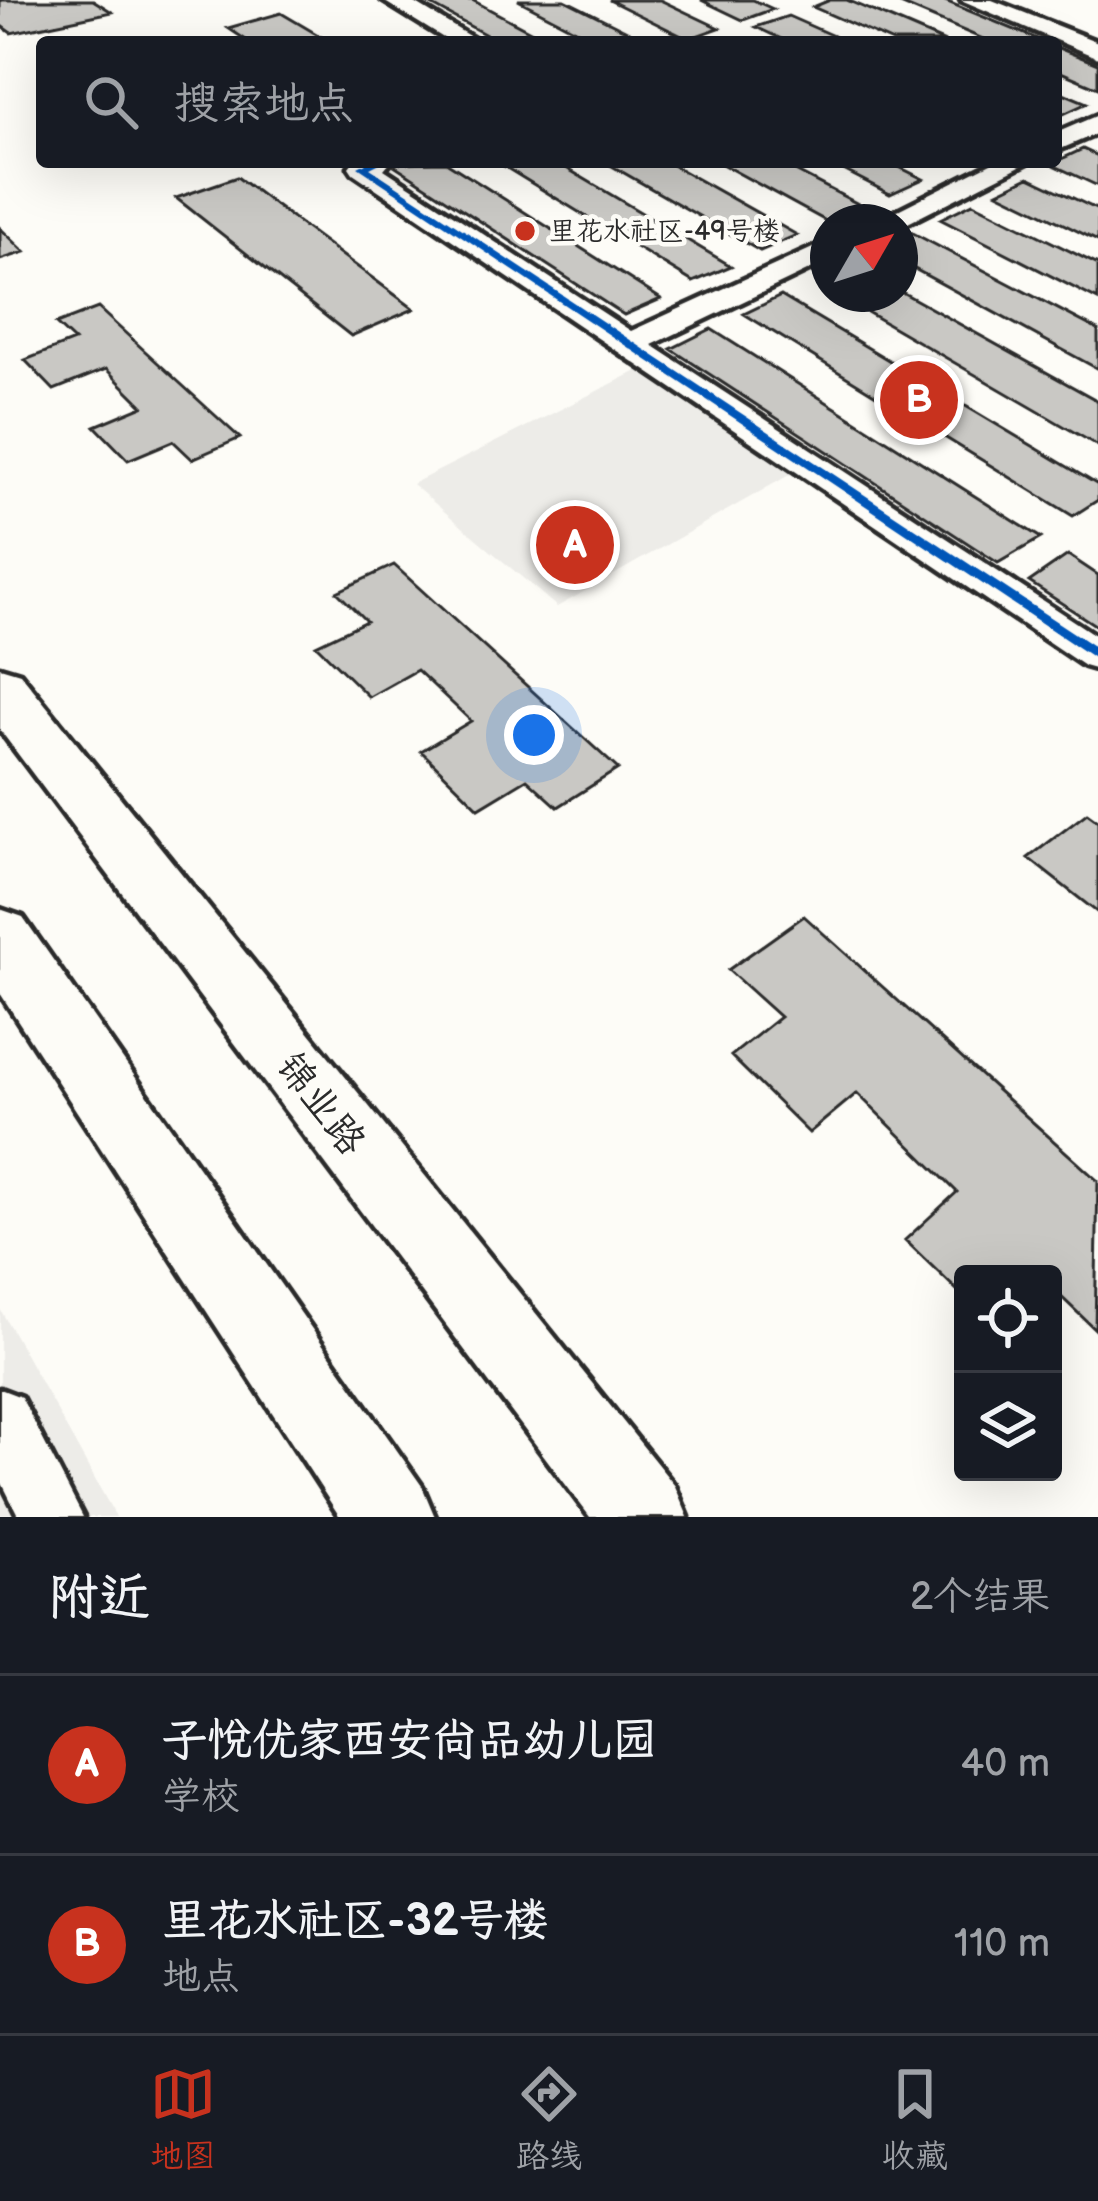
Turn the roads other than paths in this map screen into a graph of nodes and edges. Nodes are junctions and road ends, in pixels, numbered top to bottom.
1 (393, 0) edge
2 (972, 0) edge
3 (456, 36) edge
4 (1061, 36) edge
5 (1062, 36) edge
6 (1098, 51) edge
7 (1098, 123) edge
8 (1062, 140) edge
9 (365, 168) edge
10 (1003, 168) edge
11 (918, 208) edge
12 (810, 259) edge
13 (629, 344) junction
14 (1098, 656) edge
15 (0, 688) edge
16 (0, 938) edge
17 (0, 1418) edge
18 (52, 1517) edge
19 (391, 1517) edge
20 (644, 1517) edge

1 - 3 street
2 - 4 street
5 - 6 street
7 - 8 street
9 - 13 street
10 - 11 street
12 - 13 street
13 - 14 street
15 - 20 main road, 锦业路
16 - 19 main road
17 - 18 street

